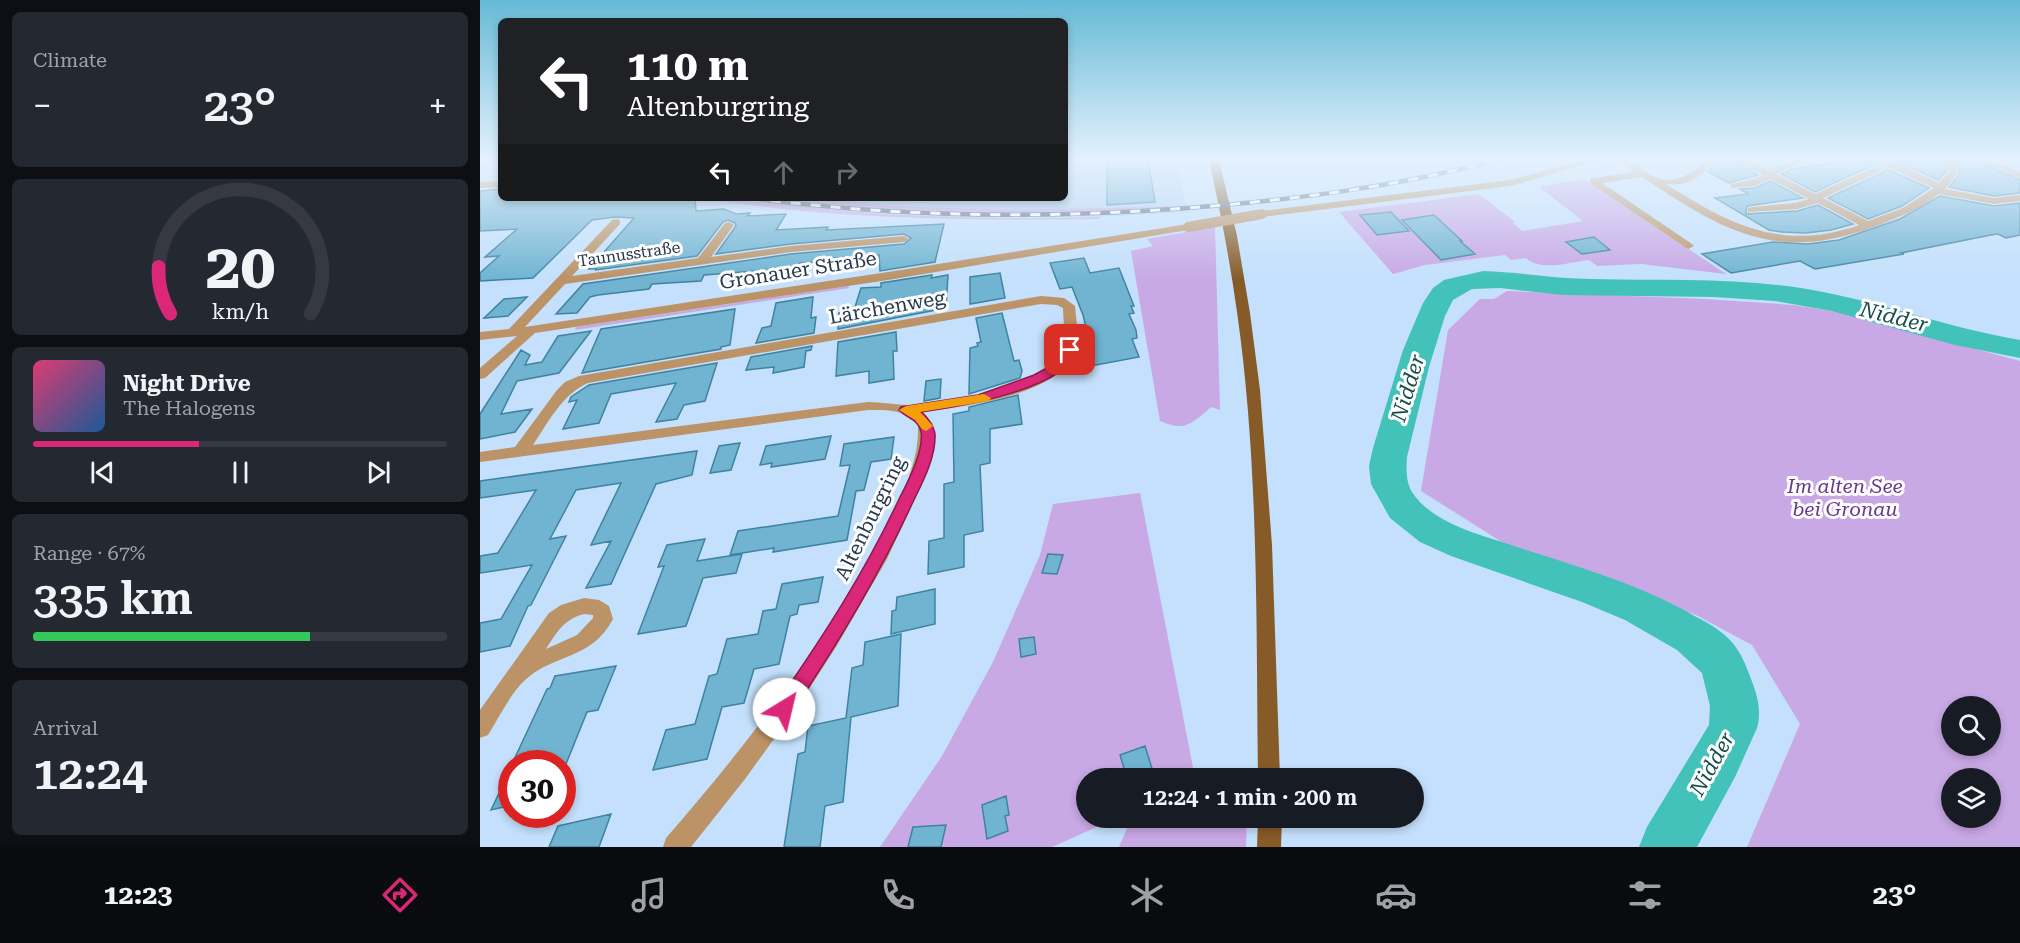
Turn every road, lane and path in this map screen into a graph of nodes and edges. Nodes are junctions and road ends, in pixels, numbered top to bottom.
1 (1223, 200) edge
2 (1371, 200) edge
3 (1620, 200) edge
4 (1686, 200) edge
5 (1692, 200) edge
6 (1815, 200) edge
7 (1818, 200) edge
8 (1924, 200) edge
9 (1987, 200) edge
10 (2007, 200) edge
11 (1698, 207) junction
12 (1752, 210) dead end
13 (616, 222) dead end
14 (729, 225) dead end
15 (1868, 225) junction
16 (904, 239) dead end
17 (1688, 246) dead end
18 (702, 261) junction
19 (560, 281) junction
20 (531, 330) junction
21 (513, 332) junction
22 (480, 336) edge
23 (480, 375) edge
24 (906, 410) junction
25 (520, 452) junction
26 (480, 457) edge
27 (516, 675) dead end
28 (480, 728) edge
29 (1269, 768) edge
30 (1270, 828) edge
31 (675, 847) edge
32 (1269, 847) edge

1 - 29 main road
2 - 20 street, Gronauer Straße, bridge
3 - 17 street
4 - 11 street
5 - 11 street
6 - 12 street
7 - 15 street
8 - 15 street
9 - 10 street
11 - 15 street
13 - 19 street, Taunusstraße
14 - 18 street, Taunusstraße
16 - 18 street, Taunusstraße
18 - 19 street, Taunusstraße
19 - 21 street, Taunusstraße
20 - 21 street, Gronauer Straße
20 - 23 street
21 - 22 street, Gronauer Straße
24 - 25 street
24 - 25 street, Lärchenweg
24 - 31 street, Altenburgring
25 - 26 street
27 - 28 street
30 - 32 main road

